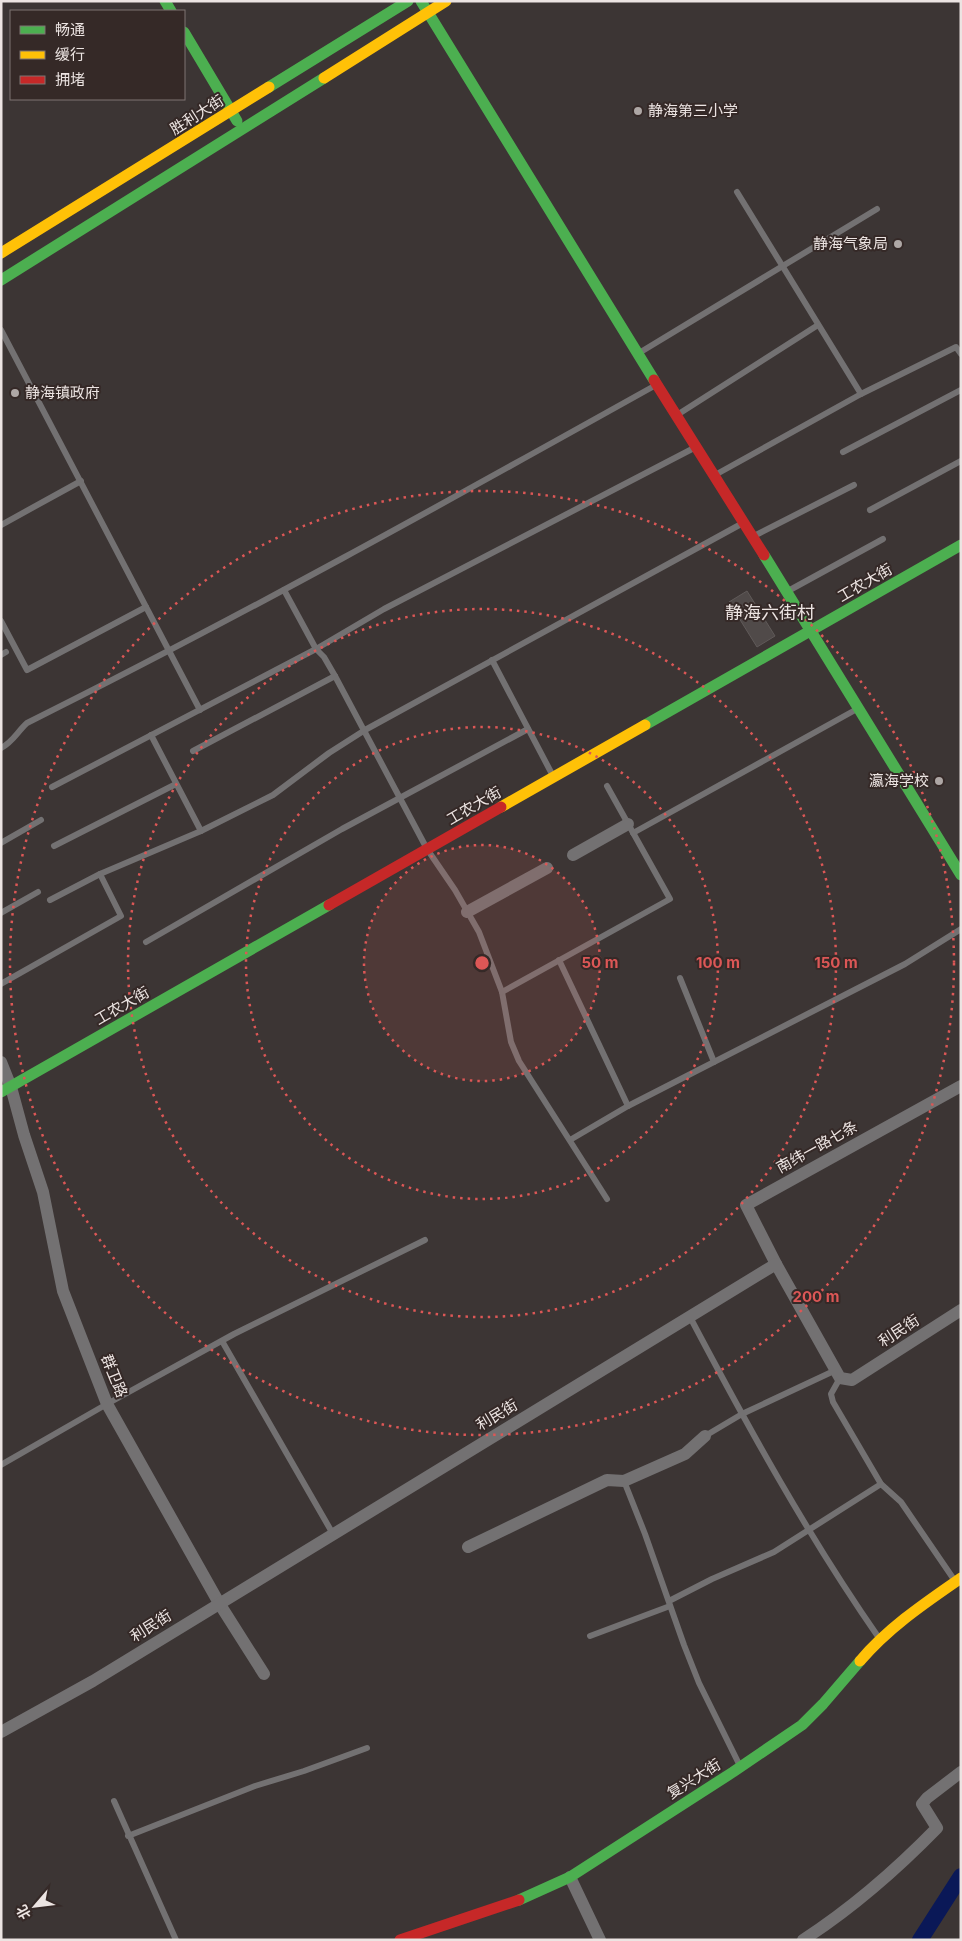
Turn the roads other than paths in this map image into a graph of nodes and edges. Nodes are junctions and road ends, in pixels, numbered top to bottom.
1 (408, 1) edge
2 (421, 1) edge
3 (446, 1) edge
4 (428, 13) junction
5 (185, 34) edge
6 (231, 111) junction
7 (242, 130) junction
8 (737, 192) dead end
9 (877, 209) dead end
10 (1, 253) edge
11 (781, 266) junction
12 (1, 280) edge
13 (818, 325) junction
14 (1, 330) edge
15 (638, 353) junction
16 (961, 354) edge
17 (657, 385) junction
18 (961, 390) edge
19 (861, 394) junction
20 (676, 415) junction
21 (696, 447) junction
22 (843, 452) dead end
23 (961, 461) edge
24 (714, 475) junction
25 (81, 481) junction
26 (854, 485) dead end
27 (870, 510) dead end
28 (744, 522) junction
29 (1, 525) edge
30 (753, 537) junction
31 (883, 539) dead end
32 (961, 545) edge
33 (284, 590) junction
34 (787, 591) junction
35 (146, 607) junction
36 (1, 621) edge
37 (812, 631) junction
38 (316, 649) junction
39 (169, 651) junction
40 (492, 660) junction
41 (335, 676) junction
42 (859, 708) junction
43 (200, 710) junction
44 (528, 729) junction
45 (365, 730) junction
46 (151, 735) junction
47 (1, 748) edge
48 (193, 751) dead end
49 (554, 777) junction
50 (176, 784) junction
51 (52, 786) dead end
52 (608, 786) dead end
53 (401, 798) junction
54 (41, 820) dead end
55 (631, 829) junction
56 (201, 831) junction
57 (1, 843) edge
58 (54, 846) dead end
59 (427, 849) junction
60 (573, 855) dead end
61 (547, 868) dead end
62 (100, 874) junction
63 (961, 875) edge
64 (38, 892) dead end
65 (50, 900) dead end
66 (467, 912) junction
67 (1, 913) edge
68 (961, 929) edge
69 (146, 942) dead end
70 (559, 960) junction
71 (680, 978) dead end
72 (1, 984) edge
73 (502, 992) junction
74 (1, 1062) edge
75 (714, 1062) junction
76 (961, 1086) edge
77 (6, 1090) edge
78 (628, 1106) junction
79 (570, 1140) junction
80 (607, 1199) dead end
81 (425, 1240) dead end
82 (776, 1264) junction
83 (961, 1310) edge
84 (690, 1317) junction
85 (222, 1341) junction
86 (838, 1374) junction
87 (107, 1404) junction
88 (742, 1414) junction
89 (705, 1436) joint
90 (1, 1465) edge
91 (624, 1481) junction
92 (881, 1484) junction
93 (808, 1530) junction
94 (333, 1534) junction
95 (468, 1547) dead end
96 (958, 1580) edge
97 (219, 1603) junction
98 (670, 1603) junction
99 (590, 1636) dead end
100 (880, 1639) junction
101 (264, 1674) dead end
102 (1, 1732) edge
103 (368, 1748) dead end
104 (741, 1767) junction
105 (961, 1772) edge
106 (114, 1801) dead end
107 (128, 1836) junction
108 (570, 1877) junction
109 (176, 1940) edge
110 (400, 1940) edge
111 (600, 1940) edge
112 (803, 1940) edge

1 - 6 street, 胜利大街
2 - 4 street
3 - 4 street
4 - 7 street
4 - 15 street
5 - 6 street
6 - 7 street
6 - 10 street, 胜利大街
7 - 12 street
8 - 11 lane
9 - 11 lane
11 - 13 lane
11 - 15 lane
13 - 19 lane
13 - 20 lane
14 - 25 lane
15 - 17 street
16 - 19 lane
17 - 20 street
17 - 33 lane
18 - 22 lane
19 - 24 lane
20 - 21 street
21 - 24 street
21 - 38 lane
23 - 27 lane
24 - 28 street
25 - 29 lane
25 - 35 lane
26 - 30 lane
28 - 30 street
28 - 40 lane
30 - 34 street
31 - 34 lane
32 - 37 street, 工农大街
33 - 38 lane
33 - 39 lane
34 - 37 street
35 - 36 lane
35 - 39 lane
37 - 42 street
37 - 49 street, 工农大街
38 - 41 lane
38 - 43 lane
39 - 43 lane
39 - 47 lane
40 - 44 lane
40 - 45 lane
41 - 45 lane
41 - 48 lane
42 - 55 lane
42 - 63 street
43 - 46 lane
44 - 49 lane
44 - 53 lane
45 - 53 lane
45 - 56 lane
46 - 50 lane
46 - 51 lane
49 - 59 street, 工农大街
50 - 56 lane
50 - 58 lane
52 - 55 lane
53 - 59 lane
53 - 69 lane
54 - 57 lane
55 - 60 street
55 - 70 lane
56 - 62 lane
59 - 66 lane
59 - 77 street, 工农大街
61 - 66 street
62 - 65 lane
62 - 72 lane
64 - 67 lane
66 - 73 lane
68 - 75 lane
70 - 73 lane
70 - 78 lane
71 - 75 lane
73 - 79 lane
74 - 77 street, 群卫路
75 - 78 lane
76 - 82 street, 南纬一路七条
77 - 87 street, 群卫路
78 - 79 lane
79 - 80 lane
81 - 85 lane
82 - 84 street, 利民街
82 - 86 street
83 - 86 street, 利民街
84 - 88 lane
84 - 94 street, 利民街
85 - 87 lane
85 - 94 lane
86 - 88 lane
86 - 92 lane
87 - 90 lane
87 - 97 street, 群卫路
88 - 89 lane
88 - 93 lane
89 - 91 street
91 - 95 street
91 - 98 lane
92 - 93 lane
92 - 96 lane
93 - 98 lane
93 - 100 lane
94 - 97 street, 利民街
96 - 100 street, 复兴大街
97 - 101 street, 群卫路
97 - 102 street, 利民街
98 - 99 lane
98 - 104 lane
100 - 104 street, 复兴大街
103 - 107 lane
104 - 108 street, 复兴大街
105 - 112 street
106 - 107 lane
107 - 109 lane
108 - 110 street, 复兴大街
108 - 111 street

